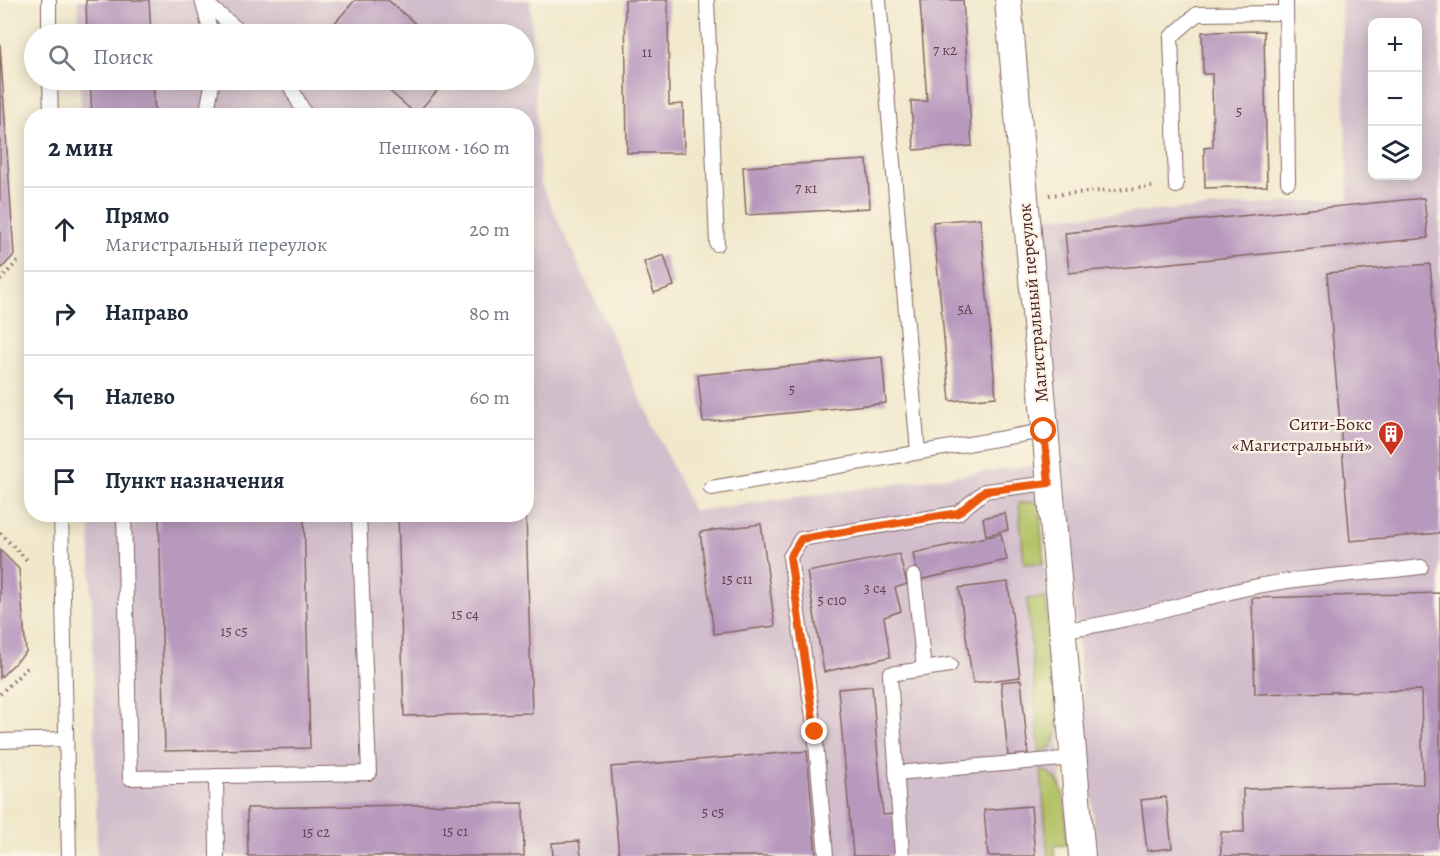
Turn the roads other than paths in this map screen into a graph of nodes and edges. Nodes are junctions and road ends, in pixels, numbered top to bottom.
1 (49, 0) edge
2 (707, 0) edge
3 (879, 0) edge
4 (1008, 0) edge
5 (202, 1) edge
6 (1285, 6) edge
7 (49, 24) edge
8 (208, 24) edge
9 (231, 24) edge
10 (50, 90) edge
11 (211, 90) edge
12 (292, 90) edge
13 (51, 108) edge
14 (208, 108) edge
15 (302, 108) edge
16 (1288, 182) dead end
17 (1176, 186) dead end
18 (717, 244) dead end
19 (1044, 431) junction
20 (918, 453) junction
21 (1049, 483) junction
22 (711, 488) dead end
23 (61, 522) edge
24 (124, 522) edge
25 (359, 522) edge
26 (1421, 567) dead end
27 (914, 576) dead end
28 (1061, 630) junction
29 (950, 665) dead end
30 (924, 669) junction
31 (66, 739) junction
32 (0, 741) edge
33 (1074, 758) junction
34 (896, 773) junction
35 (216, 776) junction
36 (69, 856) edge
37 (217, 856) edge
38 (826, 856) edge
39 (902, 856) edge
40 (1082, 856) edge

1 - 7 lane
2 - 18 lane
3 - 20 lane
4 - 19 street, Магистральный переулок
5 - 8 lane
5 - 9 lane
6 - 16 lane
6 - 17 lane
10 - 13 lane
11 - 14 lane
12 - 15 lane
19 - 20 lane
19 - 21 street, Магистральный переулок
20 - 22 lane
21 - 28 street, Магистральный переулок
21 - 38 lane
23 - 31 lane
24 - 35 lane
25 - 35 lane
26 - 28 lane
27 - 30 lane
28 - 33 street, Магистральный переулок
29 - 30 lane
30 - 34 lane
31 - 32 lane
31 - 36 lane
33 - 34 lane
33 - 40 street, Магистральный переулок
34 - 39 lane
35 - 37 lane

